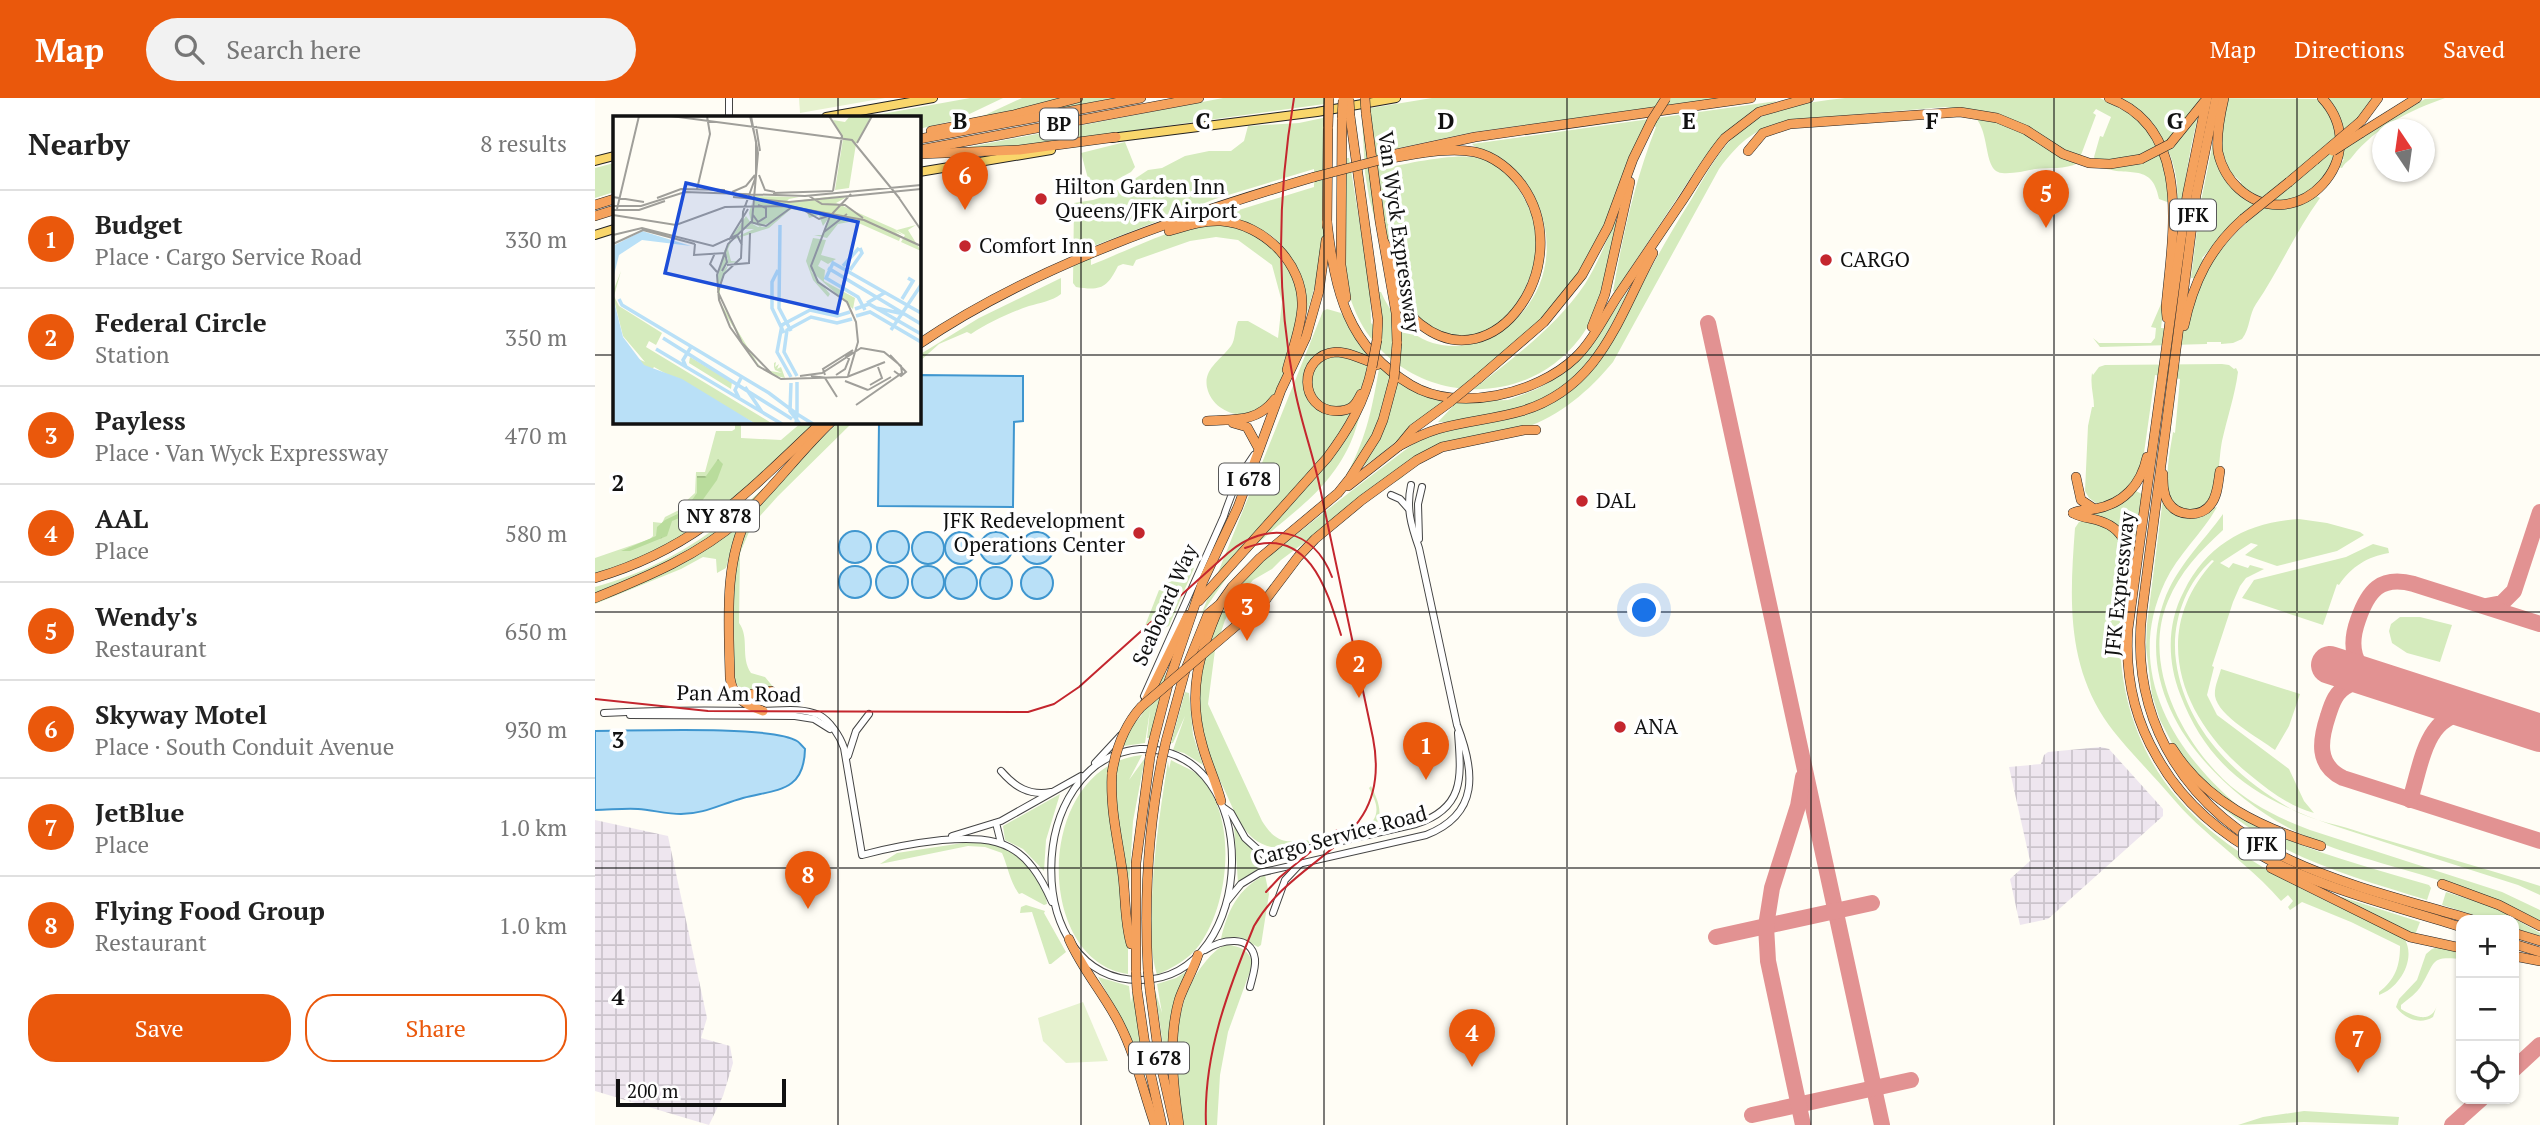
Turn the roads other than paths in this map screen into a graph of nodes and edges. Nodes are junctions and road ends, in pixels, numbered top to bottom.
1 (729, 98) edge
2 (933, 98) edge
3 (1078, 98) edge
4 (1141, 98) edge
5 (1199, 98) edge
6 (1329, 98) edge
7 (1365, 98) edge
8 (1396, 98) edge
9 (1666, 98) edge
10 (1751, 98) edge
11 (1809, 98) edge
12 (2109, 98) edge
13 (2207, 98) edge
14 (2216, 98) edge
15 (2224, 98) edge
16 (2322, 98) edge
17 (2378, 98) edge
18 (2417, 98) edge
19 (1346, 99) edge
20 (729, 116) edge
21 (833, 116) edge
22 (1346, 117) junction
23 (1652, 120) junction
24 (921, 133) edge
25 (1116, 137) junction
26 (921, 139) edge
27 (1748, 151) dead end
28 (921, 152) edge
29 (921, 152) edge
30 (613, 156) edge
31 (1380, 160) junction
32 (595, 161) edge
33 (2316, 161) junction
34 (921, 172) edge
35 (613, 199) edge
36 (1680, 204) junction
37 (595, 205) edge
38 (613, 210) edge
39 (595, 216) edge
40 (1327, 222) junction
41 (613, 229) edge
42 (595, 235) edge
43 (1384, 242) junction
44 (1110, 247) junction
45 (2176, 333) junction
46 (921, 343) edge
47 (1555, 371) junction
48 (2169, 375) junction
49 (1396, 376) junction
50 (1369, 384) junction
51 (1281, 390) junction
52 (2157, 415) junction
53 (820, 424) edge
54 (829, 424) edge
55 (1536, 430) dead end
56 (2163, 441) junction
57 (1399, 446) junction
58 (1259, 449) junction
59 (2220, 471) dead end
60 (2076, 477) dead end
61 (1412, 485) dead end
62 (1422, 487) dead end
63 (1338, 493) junction
64 (1391, 495) dead end
65 (753, 506) junction
66 (2102, 508) junction
67 (1408, 509) junction
68 (1419, 548) junction
69 (595, 579) edge
70 (1203, 582) junction
71 (595, 598) edge
72 (1198, 602) junction
73 (1220, 604) junction
74 (2140, 665) junction
75 (2130, 682) junction
76 (771, 691) dead end
77 (734, 693) junction
78 (763, 710) junction
79 (595, 713) edge
80 (604, 713) junction
81 (869, 714) dead end
82 (1130, 725) junction
83 (1457, 725) junction
84 (837, 734) junction
85 (847, 761) junction
86 (1090, 770) junction
87 (1001, 771) dead end
88 (1056, 791) junction
89 (2182, 794) junction
90 (1222, 804) junction
91 (996, 823) junction
92 (934, 841) junction
93 (1001, 843) junction
94 (2321, 846) dead end
95 (1301, 862) junction
96 (2442, 884) dead end
97 (1227, 902) junction
98 (1056, 906) junction
99 (1273, 913) dead end
100 (2457, 915) edge
101 (2456, 925) edge
102 (2540, 926) edge
103 (2519, 935) edge
104 (1069, 940) junction
105 (2540, 941) edge
106 (2519, 946) edge
107 (2456, 947) edge
108 (2540, 952) edge
109 (1199, 954) junction
110 (1135, 956) junction
111 (2519, 957) edge
112 (2540, 961) edge
113 (1250, 987) dead end
114 (1155, 1125) edge
115 (1161, 1125) edge
116 (1177, 1125) edge

1 - 20 street
2 - 21 main road
3 - 24 highway
4 - 26 highway, BP
5 - 28 highway, BP
6 - 40 highway, bridge
7 - 43 highway, Van Wyck Expressway / I 678, bridge
8 - 25 main road
9 - 23 highway, bridge
10 - 31 highway
11 - 36 highway
12 - 45 highway
13 - 27 highway, bridge
13 - 45 highway, JFK
14 - 45 highway, JFK
15 - 16 highway
17 - 33 highway, bridge
18 - 33 highway, bridge
19 - 22 highway, Van Wyck Expressway, bridge
22 - 49 highway, Van Wyck Expressway
22 - 50 highway, bridge
23 - 47 highway
23 - 57 highway, bridge
25 - 29 highway
25 - 34 main road
30 - 32 main road
31 - 43 highway
31 - 44 highway, bridge
33 - 45 highway, bridge
35 - 37 highway
36 - 47 highway
36 - 57 highway
38 - 39 highway
40 - 49 highway
40 - 51 highway, I 678
41 - 42 main road
43 - 49 highway, Van Wyck Expressway / I 678, bridge
44 - 46 highway
44 - 51 highway
45 - 48 highway
47 - 49 highway
48 - 52 highway, JFK Expressway / JFK
48 - 56 highway, JFK Expressway / JFK
49 - 50 highway
49 - 63 highway, Van Wyck Expressway / I 678
50 - 72 highway
51 - 58 highway, I 678
51 - 58 highway
52 - 66 highway
52 - 75 highway, JFK Expressway / JFK
53 - 69 highway, NY 878
54 - 65 highway
55 - 110 highway, bridge
56 - 59 highway
56 - 74 highway, JFK Expressway / JFK
57 - 63 highway
58 - 70 highway, I 678
58 - 82 street, Seaboard Way
60 - 66 highway
61 - 67 street, Cargo Service Road
62 - 68 street, Cargo Service Road
63 - 73 highway, Van Wyck Expressway / I 678
64 - 67 street
65 - 71 highway
65 - 77 highway
66 - 75 highway
67 - 68 street, Cargo Service Road
68 - 83 street, Cargo Service Road
70 - 72 highway, I 678
70 - 82 highway
72 - 110 highway, I 678, bridge
73 - 90 highway
73 - 116 highway, Van Wyck Expressway / I 678, bridge
74 - 94 highway
74 - 100 highway, JFK Expressway / JFK
75 - 89 highway, JFK Expressway / JFK
76 - 77 highway
77 - 78 highway
78 - 80 street, Pan Am Road
78 - 84 street, Pan Am Road
79 - 80 street, Pan Am Road
80 - 84 street, Pan Am Road
81 - 85 street
82 - 86 street, Seaboard Way
83 - 90 street, Cargo Service Road
83 - 95 street, Cargo Service Road
84 - 85 street
85 - 92 street
86 - 88 street
86 - 90 street
86 - 98 street
87 - 88 street
88 - 91 street
89 - 101 highway, JFK Expressway / JFK
89 - 107 highway
90 - 97 street
91 - 92 street
91 - 93 street
92 - 93 street
93 - 98 street
95 - 97 street, Cargo Service Road
95 - 99 street
96 - 102 highway
97 - 109 street
98 - 104 street
103 - 105 highway
104 - 109 street
104 - 114 highway
106 - 108 highway
109 - 113 street
109 - 116 highway
110 - 115 highway, I 678, bridge
111 - 112 highway

